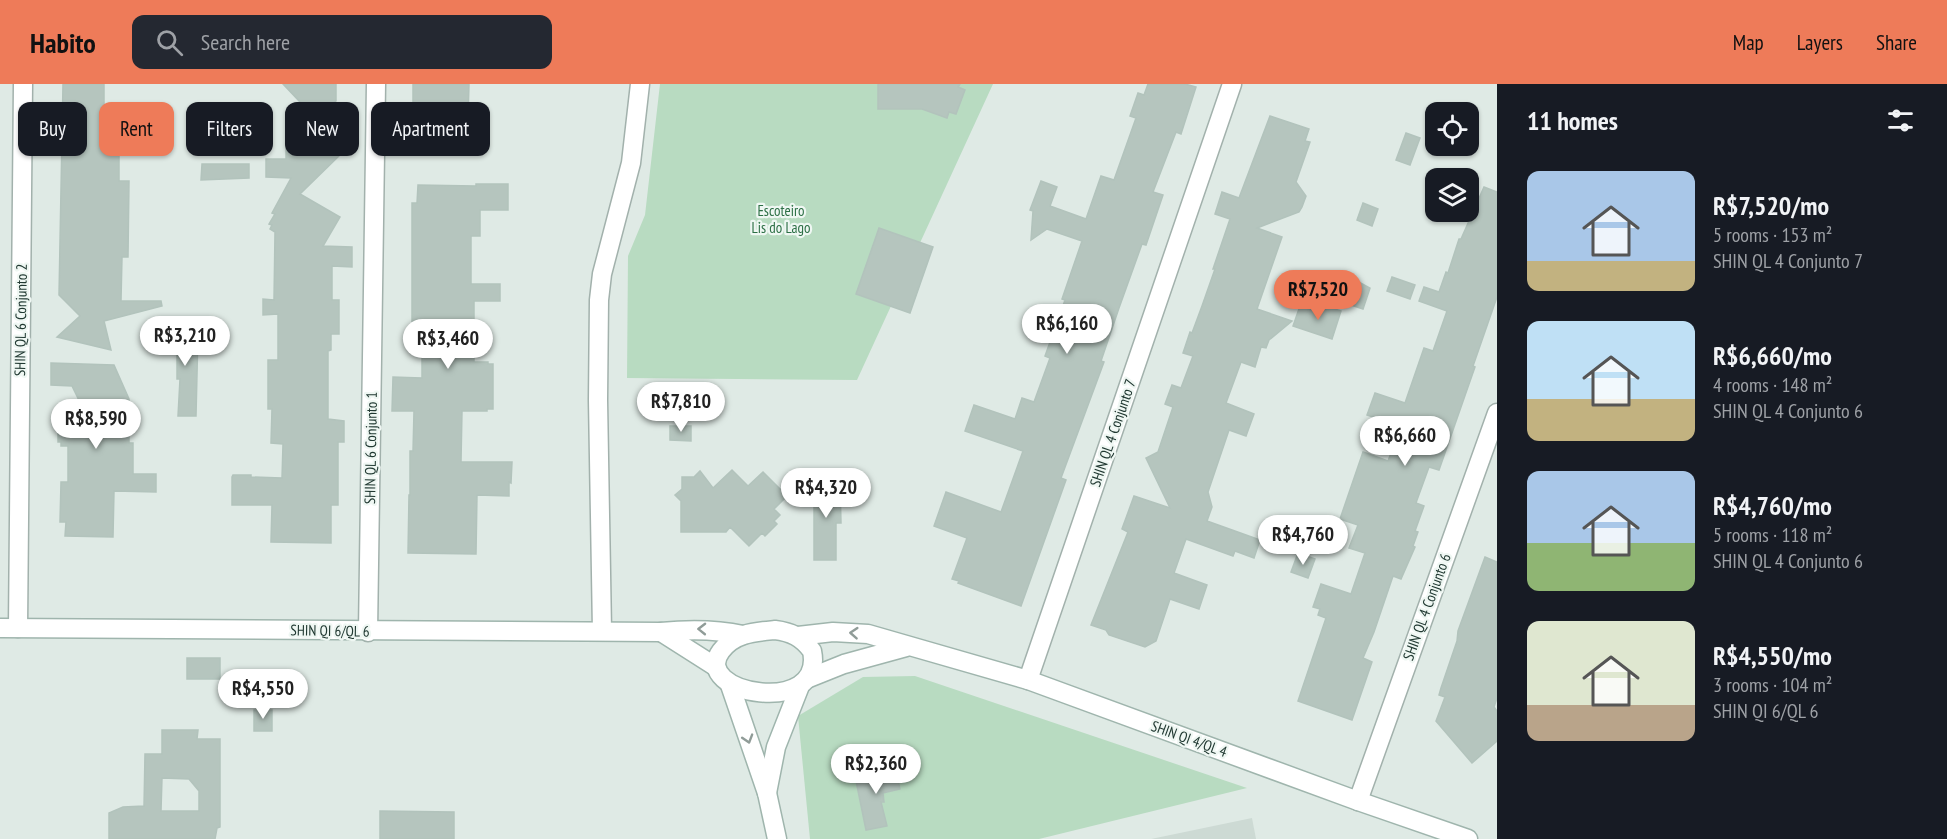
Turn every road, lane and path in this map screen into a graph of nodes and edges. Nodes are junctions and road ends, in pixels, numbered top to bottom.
1 (23, 84) edge
2 (376, 84) edge
3 (640, 84) edge
4 (1232, 84) edge
5 (1497, 412) edge
6 (9, 628) edge
7 (602, 631) junction
8 (368, 632) junction
9 (661, 632) junction
10 (743, 635) junction
11 (798, 636) junction
12 (908, 646) junction
13 (716, 667) junction
14 (1028, 680) junction
15 (804, 682) junction
16 (730, 685) junction
17 (767, 793) junction
18 (1358, 801) junction
19 (777, 839) edge
20 (1468, 839) edge

1 - 6 street, SHIN QL 6 Conjunto 2
2 - 8 street, SHIN QL 6 Conjunto 1
3 - 7 street
4 - 14 street, SHIN QL 4 Conjunto 7
5 - 18 street, SHIN QL 4 Conjunto 6
6 - 8 street, SHIN QI 6/QL 6
7 - 8 street, SHIN QI 6/QL 6
7 - 9 street, SHIN QI 6/QL 6
10 -> 9 street, SHIN QI 6/QL 6
9 - 13 street
10 - 11 street
10 - 13 street
12 -> 11 street, SHIN QI 4/QL 4
11 - 15 street
12 - 14 street, SHIN QI 4/QL 4
12 - 15 street, SHIN QI 4/QL 4
13 - 16 street
14 - 18 street, SHIN QI 4/QL 4
15 - 16 street
15 - 17 street
16 -> 17 street
17 - 19 street
18 - 20 street, SHIN QI 4/QL 4

